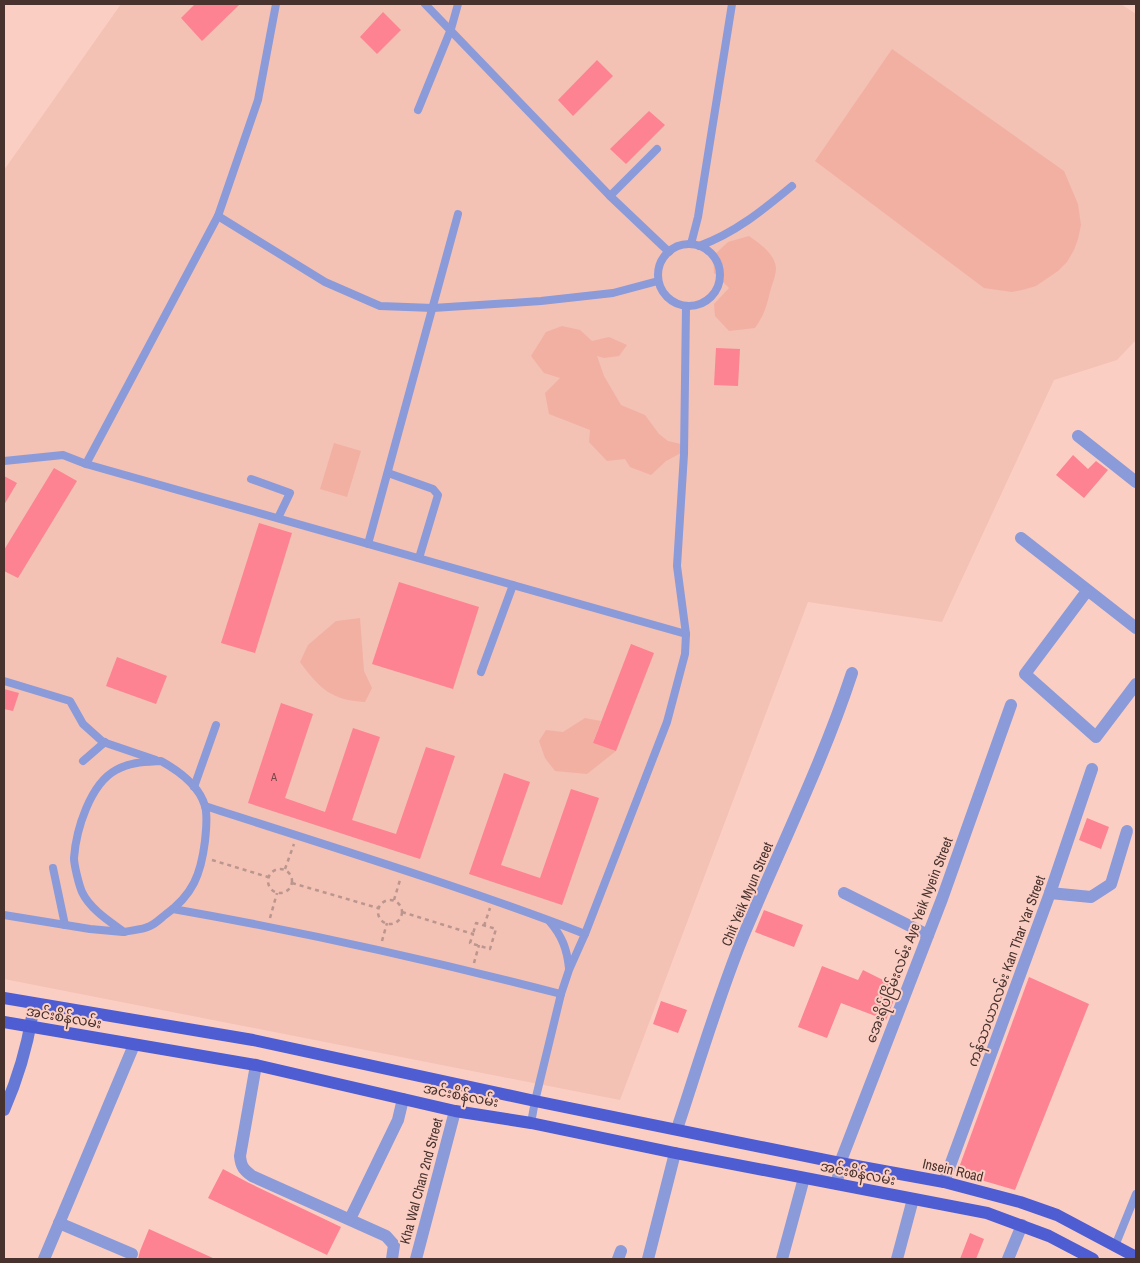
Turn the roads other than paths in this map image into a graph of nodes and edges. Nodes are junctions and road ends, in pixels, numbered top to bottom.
1 (276, 4) edge
2 (425, 4) edge
3 (458, 4) edge
4 (732, 4) edge
5 (450, 29) junction
6 (418, 110) dead end
7 (657, 149) dead end
8 (792, 186) dead end
9 (610, 196) junction
10 (458, 214) dead end
11 (218, 216) junction
12 (695, 245) junction
13 (668, 252) junction
14 (658, 281) junction
15 (686, 306) junction
16 (433, 308) junction
17 (1078, 436) dead end
18 (4, 462) edge
19 (86, 464) junction
20 (388, 473) junction
21 (251, 479) dead end
22 (1136, 482) edge
23 (278, 518) junction
24 (1021, 538) dead end
25 (368, 544) junction
26 (419, 558) junction
27 (513, 585) junction
28 (1087, 591) junction
29 (1136, 628) edge
30 (686, 634) junction
31 (481, 672) dead end
32 (852, 673) dead end
33 (4, 681) edge
34 (1136, 684) edge
35 (1011, 705) dead end
36 (216, 725) dead end
37 (105, 742) junction
38 (83, 761) dead end
39 (161, 761) junction
40 (1092, 769) dead end
41 (194, 787) junction
42 (205, 806) junction
43 (1127, 831) dead end
44 (53, 868) dead end
45 (844, 893) dead end
46 (1050, 893) junction
47 (173, 909) junction
48 (4, 915) edge
49 (548, 920) junction
50 (64, 925) junction
51 (124, 932) junction
52 (585, 934) junction
53 (928, 935) junction
54 (569, 970) junction
55 (561, 994) junction
56 (4, 998) edge
57 (34, 1004) junction
58 (4, 1022) edge
59 (31, 1026) junction
60 (134, 1045) junction
61 (256, 1065) junction
62 (403, 1098) junction
63 (535, 1101) junction
64 (4, 1110) edge
65 (455, 1111) junction
66 (531, 1124) junction
67 (676, 1130) junction
68 (676, 1154) junction
69 (840, 1164) junction
70 (804, 1178) junction
71 (944, 1182) junction
72 (837, 1184) junction
73 (1136, 1194) edge
74 (913, 1199) junction
75 (1057, 1215) junction
76 (350, 1219) junction
77 (59, 1222) junction
78 (1022, 1225) junction
79 (1049, 1236) junction
80 (1116, 1246) junction
81 (132, 1254) dead end
82 (1136, 1257) edge
83 (44, 1259) edge
84 (392, 1259) edge
85 (416, 1259) edge
86 (648, 1259) edge
87 (782, 1259) edge
88 (898, 1259) edge
89 (1008, 1259) edge
90 (1093, 1259) edge

1 - 11 lane
2 - 5 lane
3 - 5 lane
4 - 12 lane
5 - 6 lane
5 - 9 lane
7 - 9 lane
8 - 12 lane
9 - 13 lane
10 - 16 lane
11 - 16 lane
11 - 19 lane
12 - 13 lane
12 - 15 lane
13 - 14 lane
14 - 15 lane
14 - 16 lane
15 - 30 lane
16 - 20 lane
17 - 22 street
18 - 19 lane
19 - 23 lane
20 - 25 lane
20 - 26 lane
21 - 23 lane
23 - 25 lane
24 - 28 street
25 - 26 lane
26 - 27 lane
27 - 30 lane
27 - 31 lane
28 - 29 street
28 - 34 street
30 - 52 lane
32 - 67 street, Chit Yeik Myun Street
33 - 37 lane
35 - 53 street, အေးရိပ်ငြိမ်းလမ်း Aye Yeik Nyein Street
36 - 41 lane
37 - 38 lane
37 - 39 lane
39 - 41 lane
39 - 51 lane
40 - 46 street, ကန်သာယာလမ်း Kan Thar Yar Street
41 - 42 lane
42 - 47 lane
42 - 49 lane
43 - 46 street
44 - 50 lane
45 - 53 street
46 - 71 street, ကန်သာယာလမ်း Kan Thar Yar Street
47 - 51 lane
47 - 55 lane
48 - 50 lane
49 - 52 lane
49 - 54 lane
50 - 51 lane
52 - 54 lane
53 - 69 street, အေးရိပ်ငြိမ်းလမ်း Aye Yeik Nyein Street
54 - 55 lane
55 - 63 lane
56 - 57 main road, အင်းစိန်လမ်း
57 - 59 main road
57 - 63 main road, အင်းစိန်လမ်း
58 - 59 main road, အင်းစိန်လမ်း
59 - 60 main road, အင်းစိန်လမ်း
59 - 64 main road
60 - 61 main road, အင်းစိန်လမ်း
60 - 77 street
61 - 62 main road, အင်းစိန်လမ်း
61 - 76 street
62 - 65 main road, အင်းစိန်လမ်း
62 - 76 street
63 - 66 lane
63 - 67 main road, အင်းစိန်လမ်း
65 - 66 main road, အင်းစိန်လမ်း
65 - 85 street, Kha Wal Chan 2nd Street
66 - 68 main road, အင်းစိန်လမ်း
67 - 69 main road, အင်းစိန်လမ်း
68 - 70 main road, အင်းစိန်လမ်း
68 - 86 street
69 - 71 main road, Insein Road
69 - 72 street, အေးရိပ်ငြိမ်းလမ်း Aye Yeik Nyein Street
70 - 72 main road, အင်းစိန်လမ်း
70 - 87 street
71 - 75 main road, Insein Road
72 - 74 main road, အင်းစိန်လမ်း
73 - 80 lane
74 - 78 main road
74 - 88 street
75 - 79 main road
75 - 80 main road
76 - 84 street
77 - 81 street
77 - 83 street
78 - 79 main road
78 - 89 street
79 - 90 main road
80 - 82 main road

